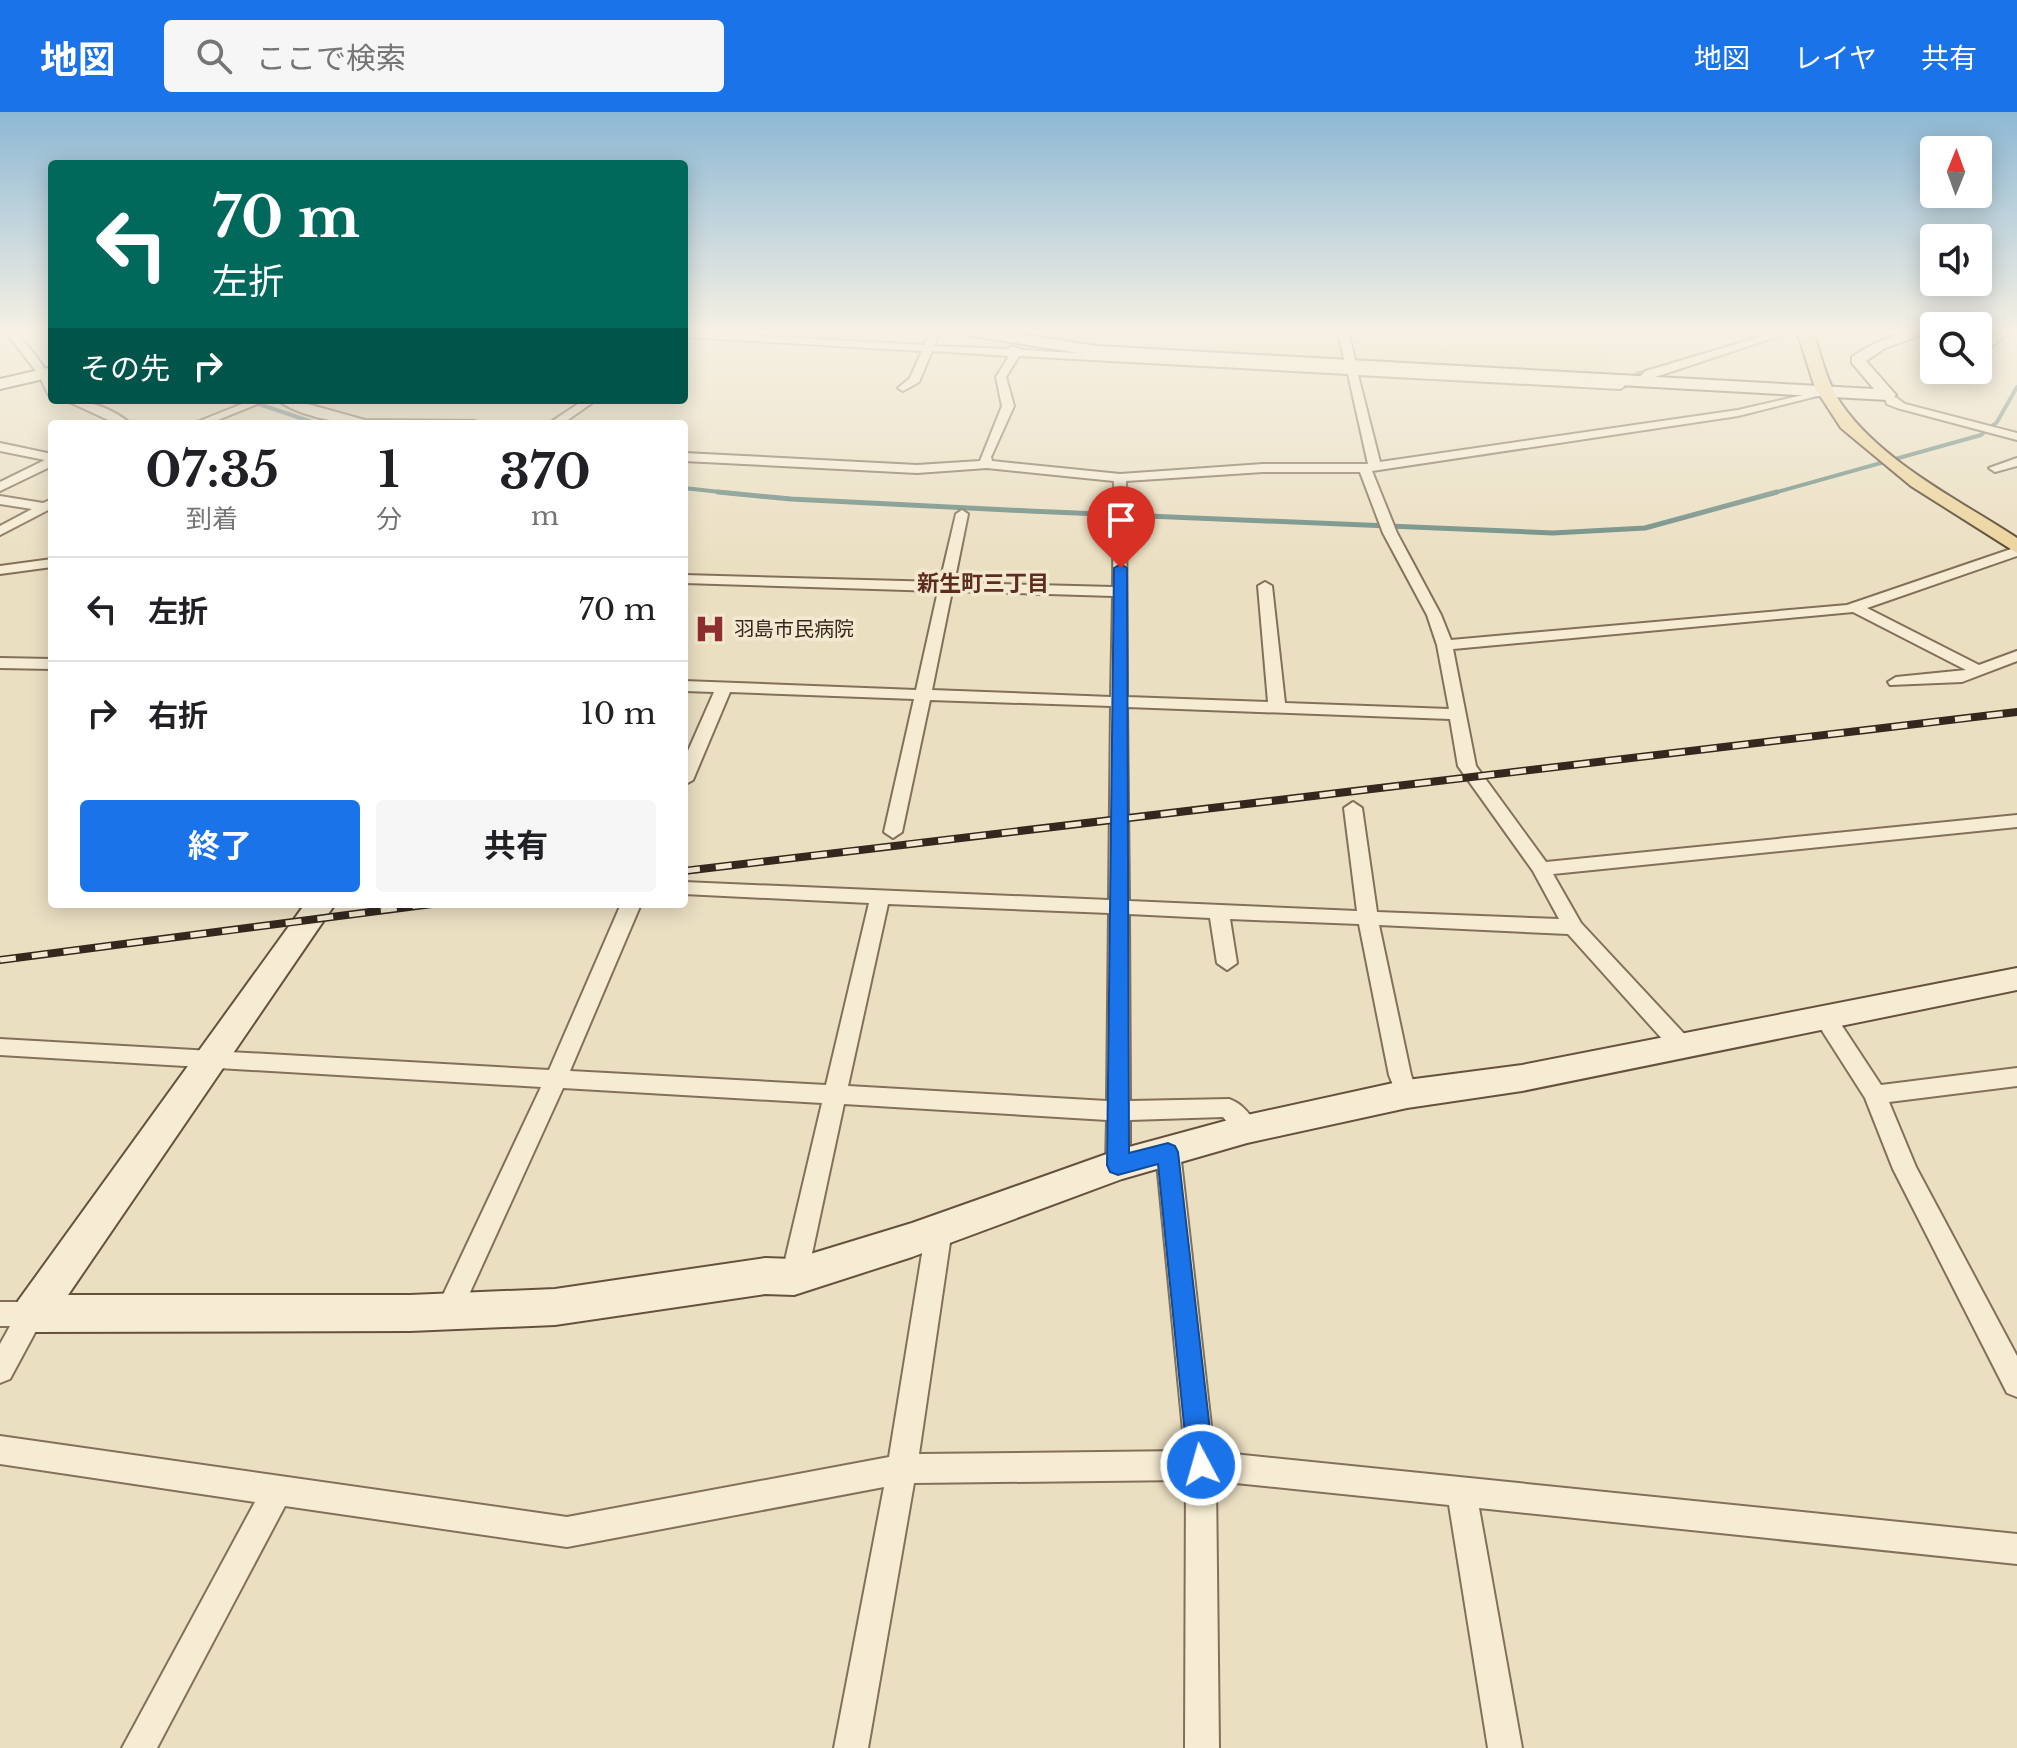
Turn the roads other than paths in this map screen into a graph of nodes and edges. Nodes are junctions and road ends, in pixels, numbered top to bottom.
1 (87, 407) edge
2 (304, 407) edge
3 (580, 407) edge
4 (1007, 407) edge
5 (1358, 407) edge
6 (1760, 407) edge
7 (1836, 407) edge
8 (1906, 407) edge
9 (240, 408) edge
10 (117, 420) edge
11 (208, 420) edge
12 (349, 420) edge
13 (560, 420) edge
14 (2017, 437) edge
15 (0, 447) edge
16 (688, 457) edge
17 (48, 459) edge
18 (48, 462) edge
19 (2017, 462) edge
20 (987, 464) junction
21 (1370, 467) junction
22 (1995, 468) dead end
23 (1120, 478) junction
24 (0, 487) edge
25 (0, 500) edge
26 (48, 505) edge
27 (962, 514) dead end
28 (0, 531) edge
29 (2017, 549) edge
30 (48, 564) edge
31 (0, 570) edge
32 (688, 579) edge
33 (945, 586) junction
34 (1265, 586) dead end
35 (1121, 592) junction
36 (1854, 607) junction
37 (1445, 645) junction
38 (48, 652) edge
39 (2017, 656) edge
40 (0, 663) edge
41 (34, 664) junction
42 (48, 664) edge
43 (1979, 671) junction
44 (1896, 682) dead end
45 (688, 686) edge
46 (724, 687) junction
47 (920, 695) junction
48 (1121, 702) junction
49 (1277, 708) junction
50 (1457, 714) junction
51 (688, 771) edge
52 (1353, 808) dead end
53 (2017, 821) edge
54 (893, 832) dead end
55 (1541, 869) junction
56 (688, 888) edge
57 (880, 896) junction
58 (1120, 906) junction
59 (317, 908) edge
60 (629, 908) edge
61 (1219, 910) junction
62 (1368, 918) junction
63 (1573, 927) junction
64 (1227, 963) dead end
65 (2017, 979) edge
66 (1823, 1015) junction
67 (1681, 1045) junction
68 (0, 1047) edge
69 (214, 1058) junction
70 (557, 1076) junction
71 (2017, 1077) edge
72 (835, 1093) junction
73 (1407, 1094) junction
74 (1875, 1095) junction
75 (1119, 1111) junction
76 (1247, 1129) junction
77 (1168, 1152) junction
78 (1118, 1165) junction
79 (939, 1229) junction
80 (794, 1277) junction
81 (448, 1312) junction
82 (16, 1314) edge
83 (0, 1370) edge
84 (2017, 1384) edge
85 (0, 1450) edge
86 (1201, 1465) junction
87 (902, 1469) junction
88 (277, 1490) junction
89 (1461, 1490) junction
90 (2017, 1549) edge
91 (139, 1748) edge
92 (851, 1748) edge
93 (1202, 1748) edge
94 (1505, 1748) edge

1 - 10 street
2 - 12 street
3 - 13 street
4 - 20 street
5 - 21 street
6 - 21 street
7 - 29 main road
8 - 14 street
9 - 11 street
15 - 17 street
16 - 20 street
18 - 24 street
19 - 22 street
20 - 23 street
21 - 23 street
21 - 37 street
23 - 35 street
25 - 26 street
26 - 28 street
27 - 33 street
29 - 36 street
30 - 31 street
32 - 33 street
33 - 35 street
33 - 47 street
34 - 49 street
35 - 48 street
36 - 37 street
36 - 43 street
37 - 50 street
38 - 41 street
39 - 43 street
40 - 41 street
41 - 42 street
43 - 44 street
45 - 46 street
46 - 47 street
46 - 51 street
47 - 48 street
47 - 54 street
48 - 49 street
48 - 58 street
49 - 50 street
50 - 55 street
52 - 62 street
53 - 55 street
55 - 63 street
56 - 57 street
57 - 58 street
57 - 72 street
58 - 61 street
58 - 75 street
59 - 69 street
60 - 70 street
61 - 62 street
61 - 64 street
62 - 63 street
62 - 73 street
63 - 67 street
65 - 66 street
66 - 67 street
66 - 74 street
67 - 73 street
68 - 69 street
69 - 70 street
69 - 82 street
70 - 72 street
70 - 81 street
71 - 74 street
72 - 75 street
72 - 80 street
73 - 76 street
74 - 84 street
75 - 76 street
75 - 78 street
76 - 77 street
77 - 78 street
77 - 86 street
78 - 79 street
79 - 80 street
79 - 87 street
80 - 81 street
81 - 82 street
82 - 83 street
85 - 88 street
86 - 87 street
86 - 89 street
86 - 93 street
87 - 88 street
87 - 92 street
88 - 91 street
89 - 90 street
89 - 94 street

